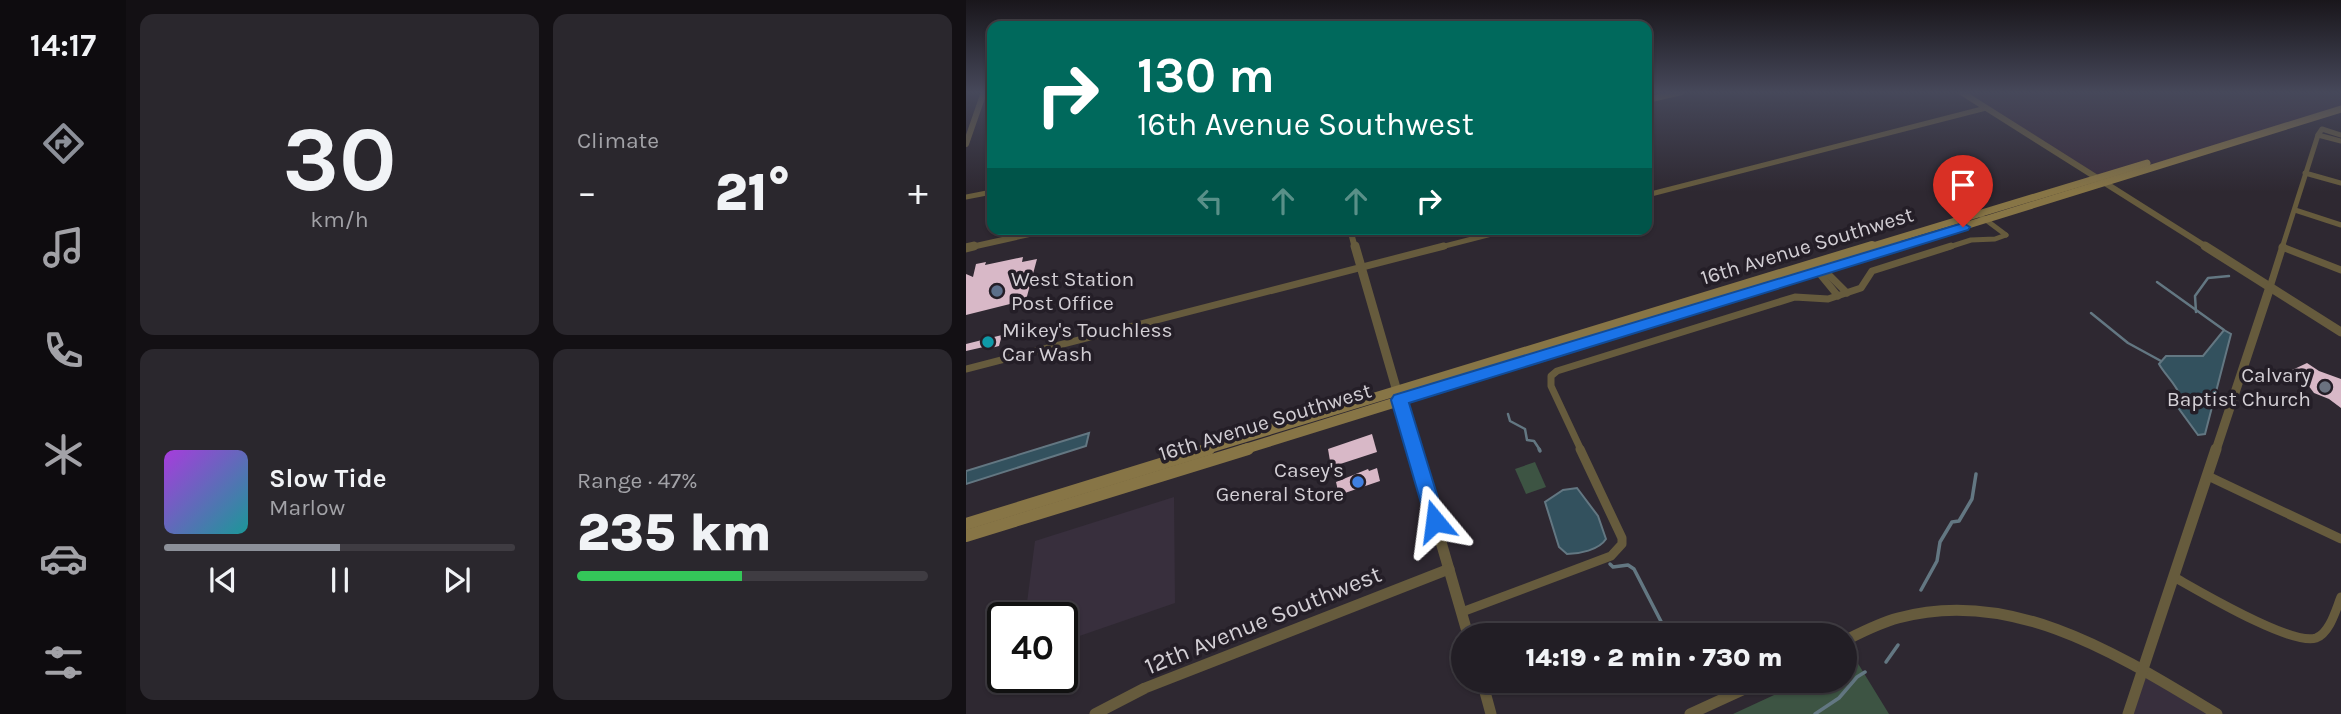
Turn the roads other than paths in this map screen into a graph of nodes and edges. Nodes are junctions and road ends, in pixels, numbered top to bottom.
1 (1919, 125) edge
2 (2013, 125) edge
3 (2290, 125) edge
4 (2320, 132) junction
5 (2341, 135) edge
6 (2341, 141) edge
7 (2305, 173) junction
8 (2101, 181) junction
9 (2341, 183) edge
10 (987, 193) edge
11 (1652, 194) edge
12 (966, 197) edge
13 (2295, 211) junction
14 (1982, 217) junction
15 (2341, 225) edge
16 (1025, 235) edge
17 (1352, 235) edge
18 (1488, 235) edge
19 (2282, 247) junction
20 (966, 248) edge
21 (1361, 268) junction
22 (1818, 269) junction
23 (2341, 270) edge
24 (2270, 287) junction
25 (1847, 293) junction
26 (1838, 296) junction
27 (2341, 332) edge
28 (966, 369) edge
29 (1398, 395) junction
30 (1241, 439) junction
31 (1169, 473) junction
32 (2208, 476) junction
33 (966, 524) edge
34 (966, 537) edge
35 (2341, 539) edge
36 (1449, 569) junction
37 (2174, 577) junction
38 (2341, 597) edge
39 (1462, 612) junction
40 (1465, 623) edge
41 (1857, 635) edge
42 (2144, 670) junction
43 (1486, 693) edge
44 (1736, 693) edge
45 (1095, 714) edge
46 (1492, 714) edge
47 (1690, 714) edge
48 (2128, 714) edge
49 (2217, 714) edge

1 - 11 street
2 - 8 street
3 - 8 main road, 16th Avenue Southwest
4 - 5 street
4 - 6 street
4 - 7 street
7 - 9 street
7 - 13 street
8 - 14 main road, 16th Avenue Southwest
8 - 24 street
10 - 12 street
13 - 15 street
13 - 19 street
14 - 22 main road, 16th Avenue Southwest
14 - 25 street
16 - 20 street
17 - 21 street
18 - 21 street
19 - 23 street
19 - 24 street
21 - 28 street
21 - 29 street
22 - 25 street
22 - 26 street
22 - 29 main road, 16th Avenue Southwest
24 - 27 street
24 - 32 street
25 - 26 street
26 - 39 street
29 - 30 main road, 16th Avenue Southwest
29 - 31 main road, 16th Avenue Southwest
29 - 36 street
30 - 31 main road
30 - 33 main road, 16th Avenue Southwest
31 - 34 main road, 16th Avenue Southwest
32 - 35 street
32 - 37 street
36 - 39 street
36 - 45 street, 12th Avenue Southwest
37 - 38 street
37 - 42 street
39 - 40 street
41 - 42 street
42 - 48 street
42 - 49 street
43 - 46 street
44 - 47 street

